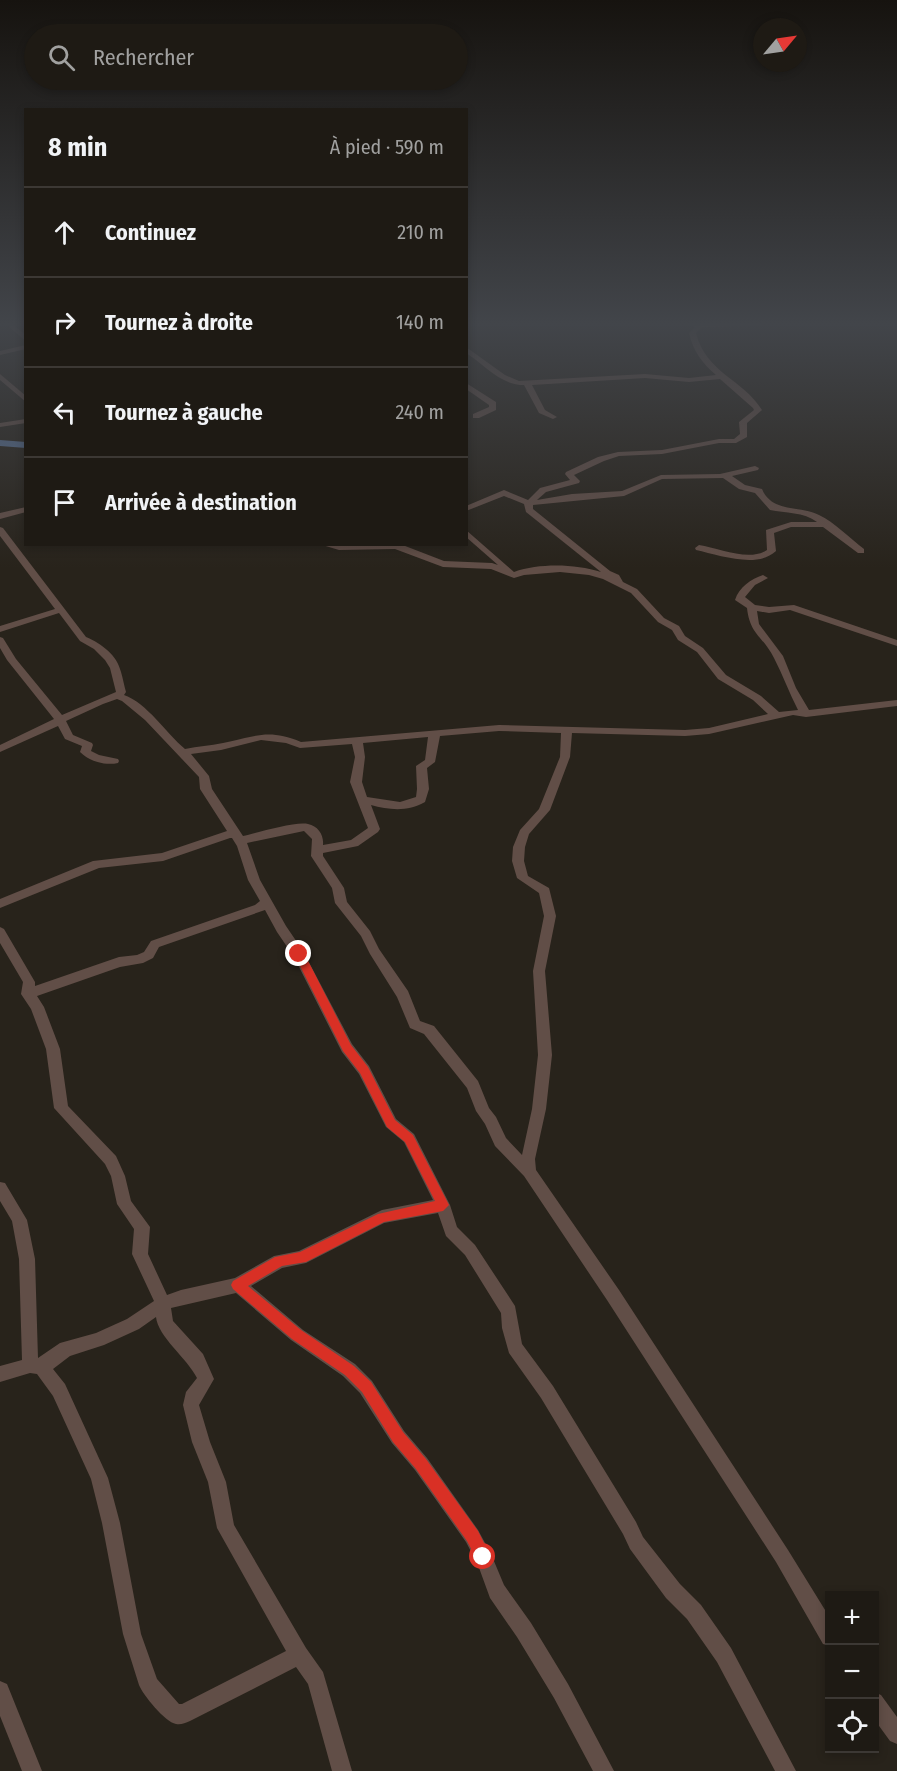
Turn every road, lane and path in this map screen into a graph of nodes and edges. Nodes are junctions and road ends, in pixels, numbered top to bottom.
1 (493, 404) edge
2 (538, 404) edge
3 (755, 404) edge
4 (476, 416) dead end
5 (553, 417) dead end
6 (24, 421) edge
7 (0, 425) edge
8 (755, 468) dead end
9 (725, 475) junction
10 (529, 503) junction
11 (468, 508) edge
12 (24, 510) edge
13 (0, 516) edge
14 (825, 524) junction
15 (0, 531) edge
16 (468, 534) edge
17 (338, 546) edge
18 (699, 548) dead end
19 (861, 551) dead end
20 (514, 574) junction
21 (763, 578) dead end
22 (619, 583) junction
23 (753, 607) junction
24 (60, 610) junction
25 (0, 629) edge
26 (0, 640) edge
27 (897, 643) edge
28 (117, 696) junction
29 (897, 704) edge
30 (806, 714) junction
31 (778, 716) junction
32 (61, 721) junction
33 (567, 730) junction
34 (437, 733) junction
35 (17, 741) junction
36 (357, 741) junction
37 (0, 743) edge
38 (0, 749) edge
39 (182, 753) junction
40 (114, 761) dead end
41 (361, 799) junction
42 (238, 838) junction
43 (317, 850) junction
44 (266, 903) junction
45 (0, 904) edge
46 (0, 932) edge
47 (28, 994) junction
48 (529, 1172) junction
49 (0, 1188) edge
50 (443, 1205) junction
51 (238, 1285) junction
52 (163, 1304) junction
53 (36, 1366) junction
54 (0, 1374) edge
55 (825, 1629) edge
56 (299, 1655) junction
57 (0, 1691) edge
58 (879, 1709) edge
59 (897, 1734) edge
60 (32, 1771) edge
61 (342, 1771) edge
62 (604, 1771) edge
63 (786, 1771) edge

1 - 4 street
2 - 5 street
3 - 10 street
6 - 7 street
8 - 9 street
9 - 10 street
9 - 14 street
10 - 11 street
10 - 22 street
12 - 13 street
14 - 18 street
14 - 19 street
15 - 24 street
16 - 20 street
17 - 20 street
20 - 22 street
21 - 23 street
22 - 31 street
23 - 27 street
23 - 30 street
24 - 25 street
24 - 28 street
26 - 32 street
28 - 32 street
28 - 39 street
29 - 30 street
30 - 31 street
31 - 33 street
32 - 35 street
32 - 40 street
33 - 34 street
33 - 48 street
34 - 36 street
34 - 41 street
35 - 37 street
35 - 38 street
36 - 39 street
36 - 41 street
39 - 42 street
41 - 43 street
42 - 43 street
42 - 44 street
42 - 45 street
43 - 48 street
44 - 47 street
44 - 50 street
46 - 47 street
47 - 52 street
48 - 55 street
49 - 53 street
50 - 51 street
50 - 63 street
51 - 52 street
51 - 62 street
52 - 53 street
52 - 56 street
53 - 54 street
53 - 56 street
56 - 61 street
57 - 60 street
58 - 59 street

